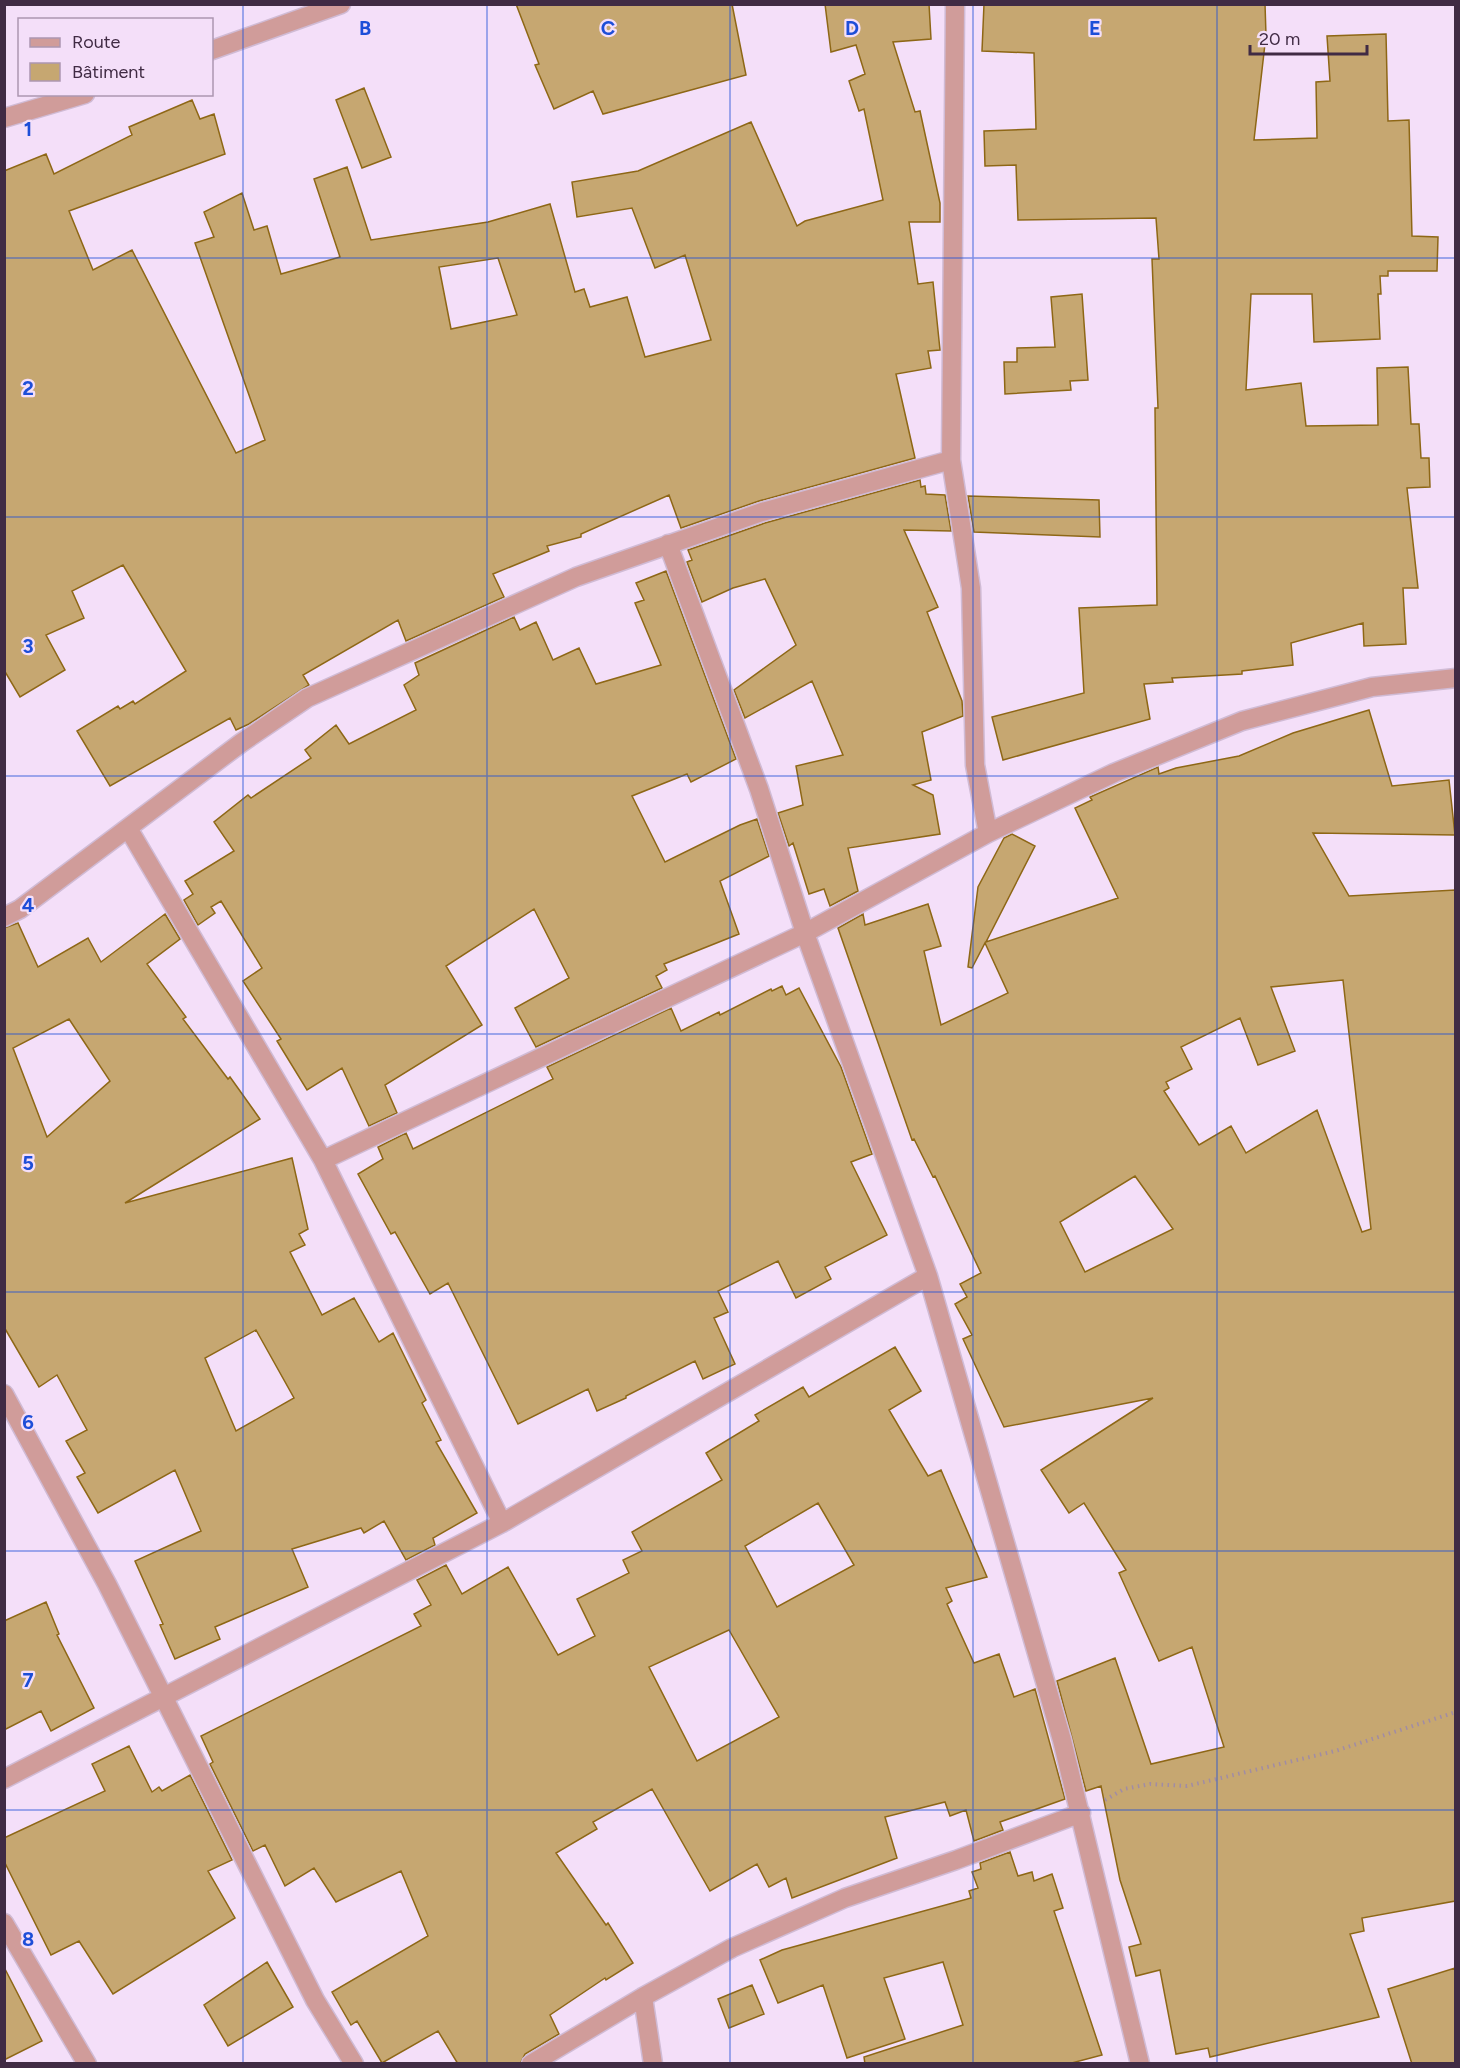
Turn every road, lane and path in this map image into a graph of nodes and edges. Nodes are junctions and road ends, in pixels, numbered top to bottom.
1 (341, 4) edge
2 (955, 4) edge
3 (213, 50) edge
4 (78, 96) edge
5 (4, 118) edge
6 (951, 460) junction
7 (668, 544) junction
8 (1455, 678) edge
9 (128, 828) junction
10 (988, 833) junction
11 (4, 917) edge
12 (805, 933) junction
13 (323, 1160) junction
14 (928, 1276) junction
15 (4, 1394) edge
16 (502, 1523) junction
17 (164, 1698) junction
18 (1455, 1712) edge
19 (4, 1779) edge
20 (1081, 1813) junction
21 (4, 1923) edge
22 (643, 1997) junction
23 (87, 2064) edge
24 (354, 2064) edge
25 (531, 2064) edge
26 (653, 2064) edge
27 (1140, 2064) edge

1 - 3 street
2 - 6 street
4 - 5 street
6 - 7 street
6 - 10 street
7 - 9 street
7 - 12 street
8 - 10 street
9 - 11 street
9 - 13 street
10 - 12 street
12 - 13 street
12 - 14 street
13 - 16 street
14 - 16 street
14 - 20 street
15 - 17 street
16 - 17 street
17 - 19 street
17 - 24 street
18 - 20 path
20 - 22 street
20 - 27 street
21 - 23 street
22 - 25 street
22 - 26 street

